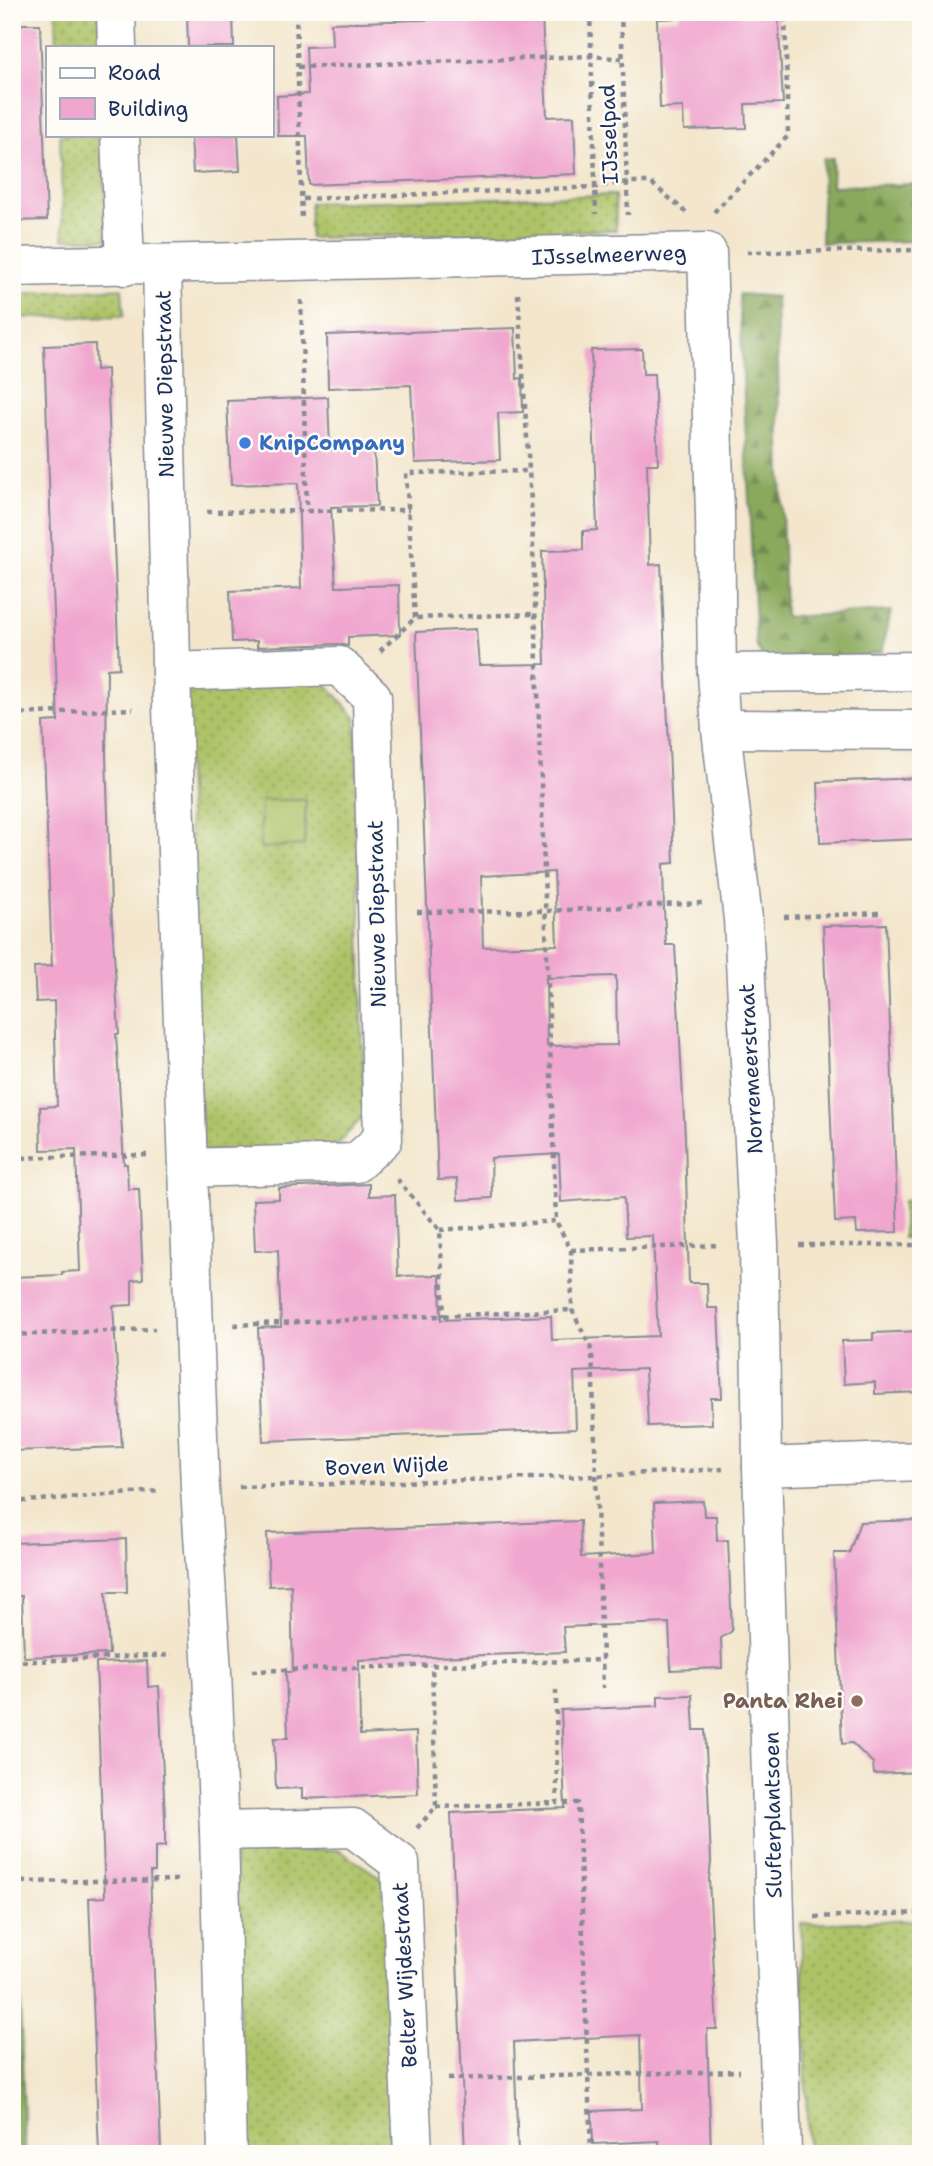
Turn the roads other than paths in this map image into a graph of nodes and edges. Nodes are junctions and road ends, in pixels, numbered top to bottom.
1 (116, 12) edge
2 (117, 46) edge
3 (120, 136) edge
4 (162, 264) junction
5 (125, 266) junction
6 (12, 267) edge
7 (921, 671) edge
8 (717, 673) junction
9 (172, 690) junction
10 (721, 729) junction
11 (921, 730) edge
12 (188, 1161) junction
13 (921, 1461) edge
14 (762, 1466) junction
15 (219, 1831) junction
16 (227, 2154) edge
17 (413, 2154) edge
18 (782, 2154) edge

1 - 2 street
3 - 5 street
4 - 5 street, IJsselmeerweg
4 - 8 street, IJsselmeerweg
4 - 9 street, Nieuwe Diepstraat
5 - 6 street, IJsselmeerweg
7 - 8 street
8 - 10 street, Norremeerstraat
9 - 12 street, Nieuwe Diepstraat
9 - 12 street, Nieuwe Diepstraat
10 - 11 street
10 - 14 street, Norremeerstraat
12 - 15 street, Nieuwe Diepstraat
13 - 14 street
14 - 18 street, Slufterplantsoen
15 - 16 street
15 - 17 street, Belter Wijdestraat

